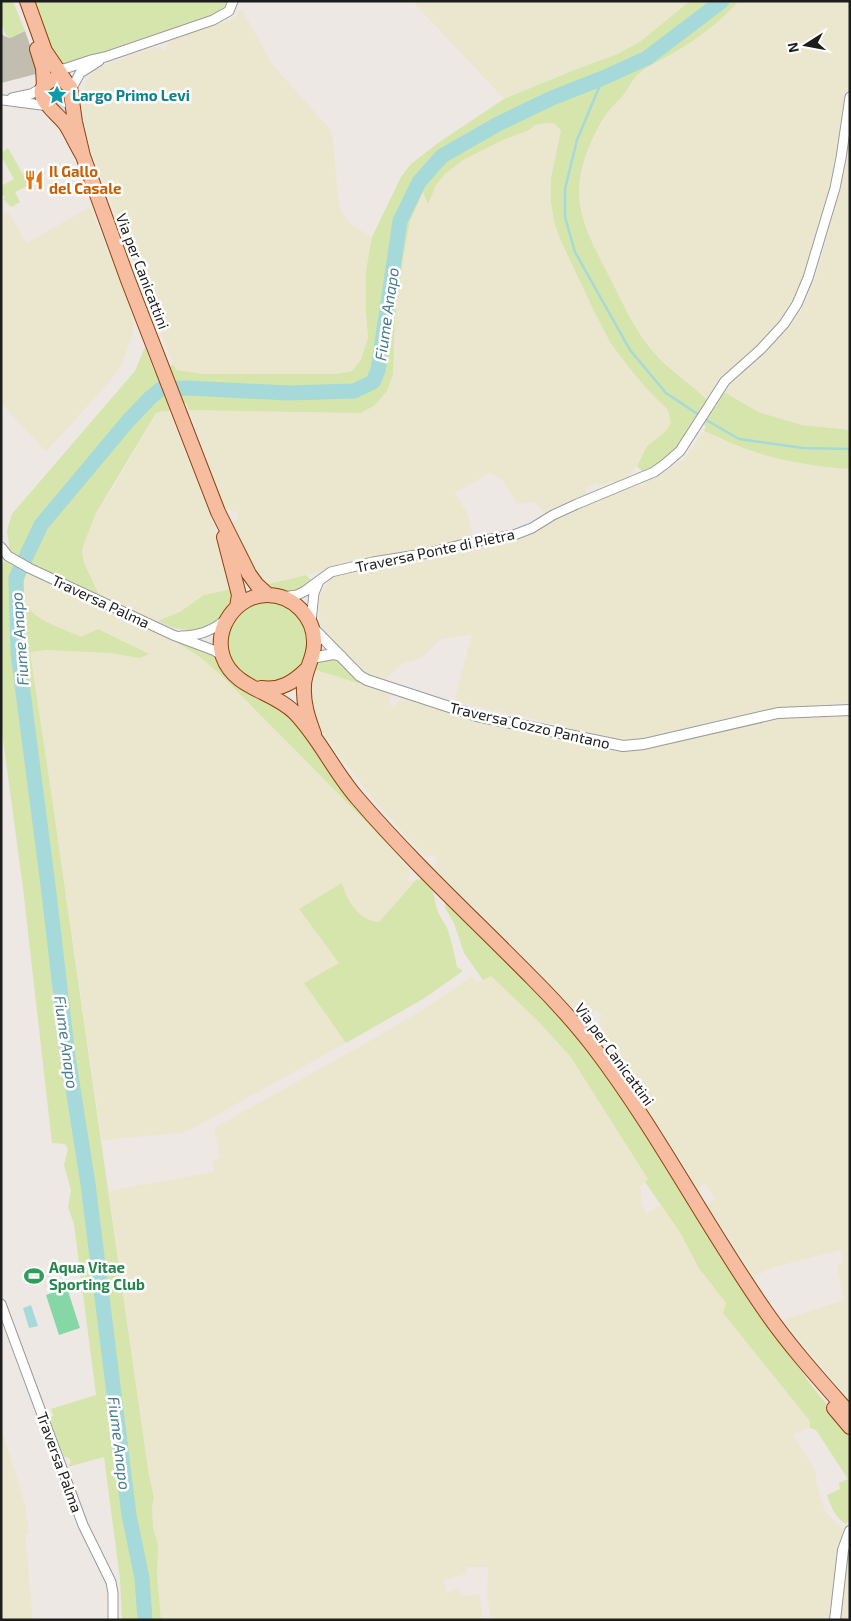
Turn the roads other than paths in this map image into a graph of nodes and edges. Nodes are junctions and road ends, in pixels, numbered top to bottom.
1 (19, 1) edge
2 (27, 1) edge
3 (233, 1) edge
4 (105, 57) junction
5 (59, 81) junction
6 (850, 97) edge
7 (2, 100) edge
8 (49, 107) junction
9 (83, 156) junction
10 (218, 512) junction
11 (1, 547) edge
12 (319, 581) junction
13 (268, 595) junction
14 (282, 597) junction
15 (233, 611) junction
16 (311, 625) junction
17 (173, 635) junction
18 (223, 656) junction
19 (340, 656) junction
20 (309, 663) junction
21 (255, 688) junction
22 (850, 710) edge
23 (314, 734) junction
24 (1, 1304) edge
25 (797, 1354) junction
26 (850, 1414) edge
27 (850, 1427) edge
28 (850, 1532) edge
29 (113, 1620) edge
30 (835, 1620) edge

1 - 5 main road
2 - 5 main road
3 - 4 street
4 - 5 street
4 - 5 street
5 - 7 street
5 - 8 main road
5 - 8 main road
5 - 9 main road
6 - 12 street, Traversa Ponte di Pietra
7 - 8 street
8 - 9 main road
9 - 10 main road, Via per Canicattini
10 - 13 main road
10 - 15 main road
11 - 17 street, Traversa Palma
12 - 14 street, Traversa Ponte di Pietra
12 - 16 street
13 - 14 main road
13 - 15 main road
14 - 16 main road
15 - 17 street
15 - 18 main road
16 - 19 street, Traversa Cozzo Pantano
16 - 20 main road
17 - 18 street, Traversa Palma
18 - 21 main road
19 - 20 street
19 - 22 street, Traversa Cozzo Pantano
20 - 21 main road
20 - 23 main road
21 - 23 main road
23 - 25 main road, Via per Canicattini
24 - 29 street, Traversa Palma
25 - 26 main road, Via per Canicattini
25 - 27 main road, Via per Canicattini
28 - 30 street

